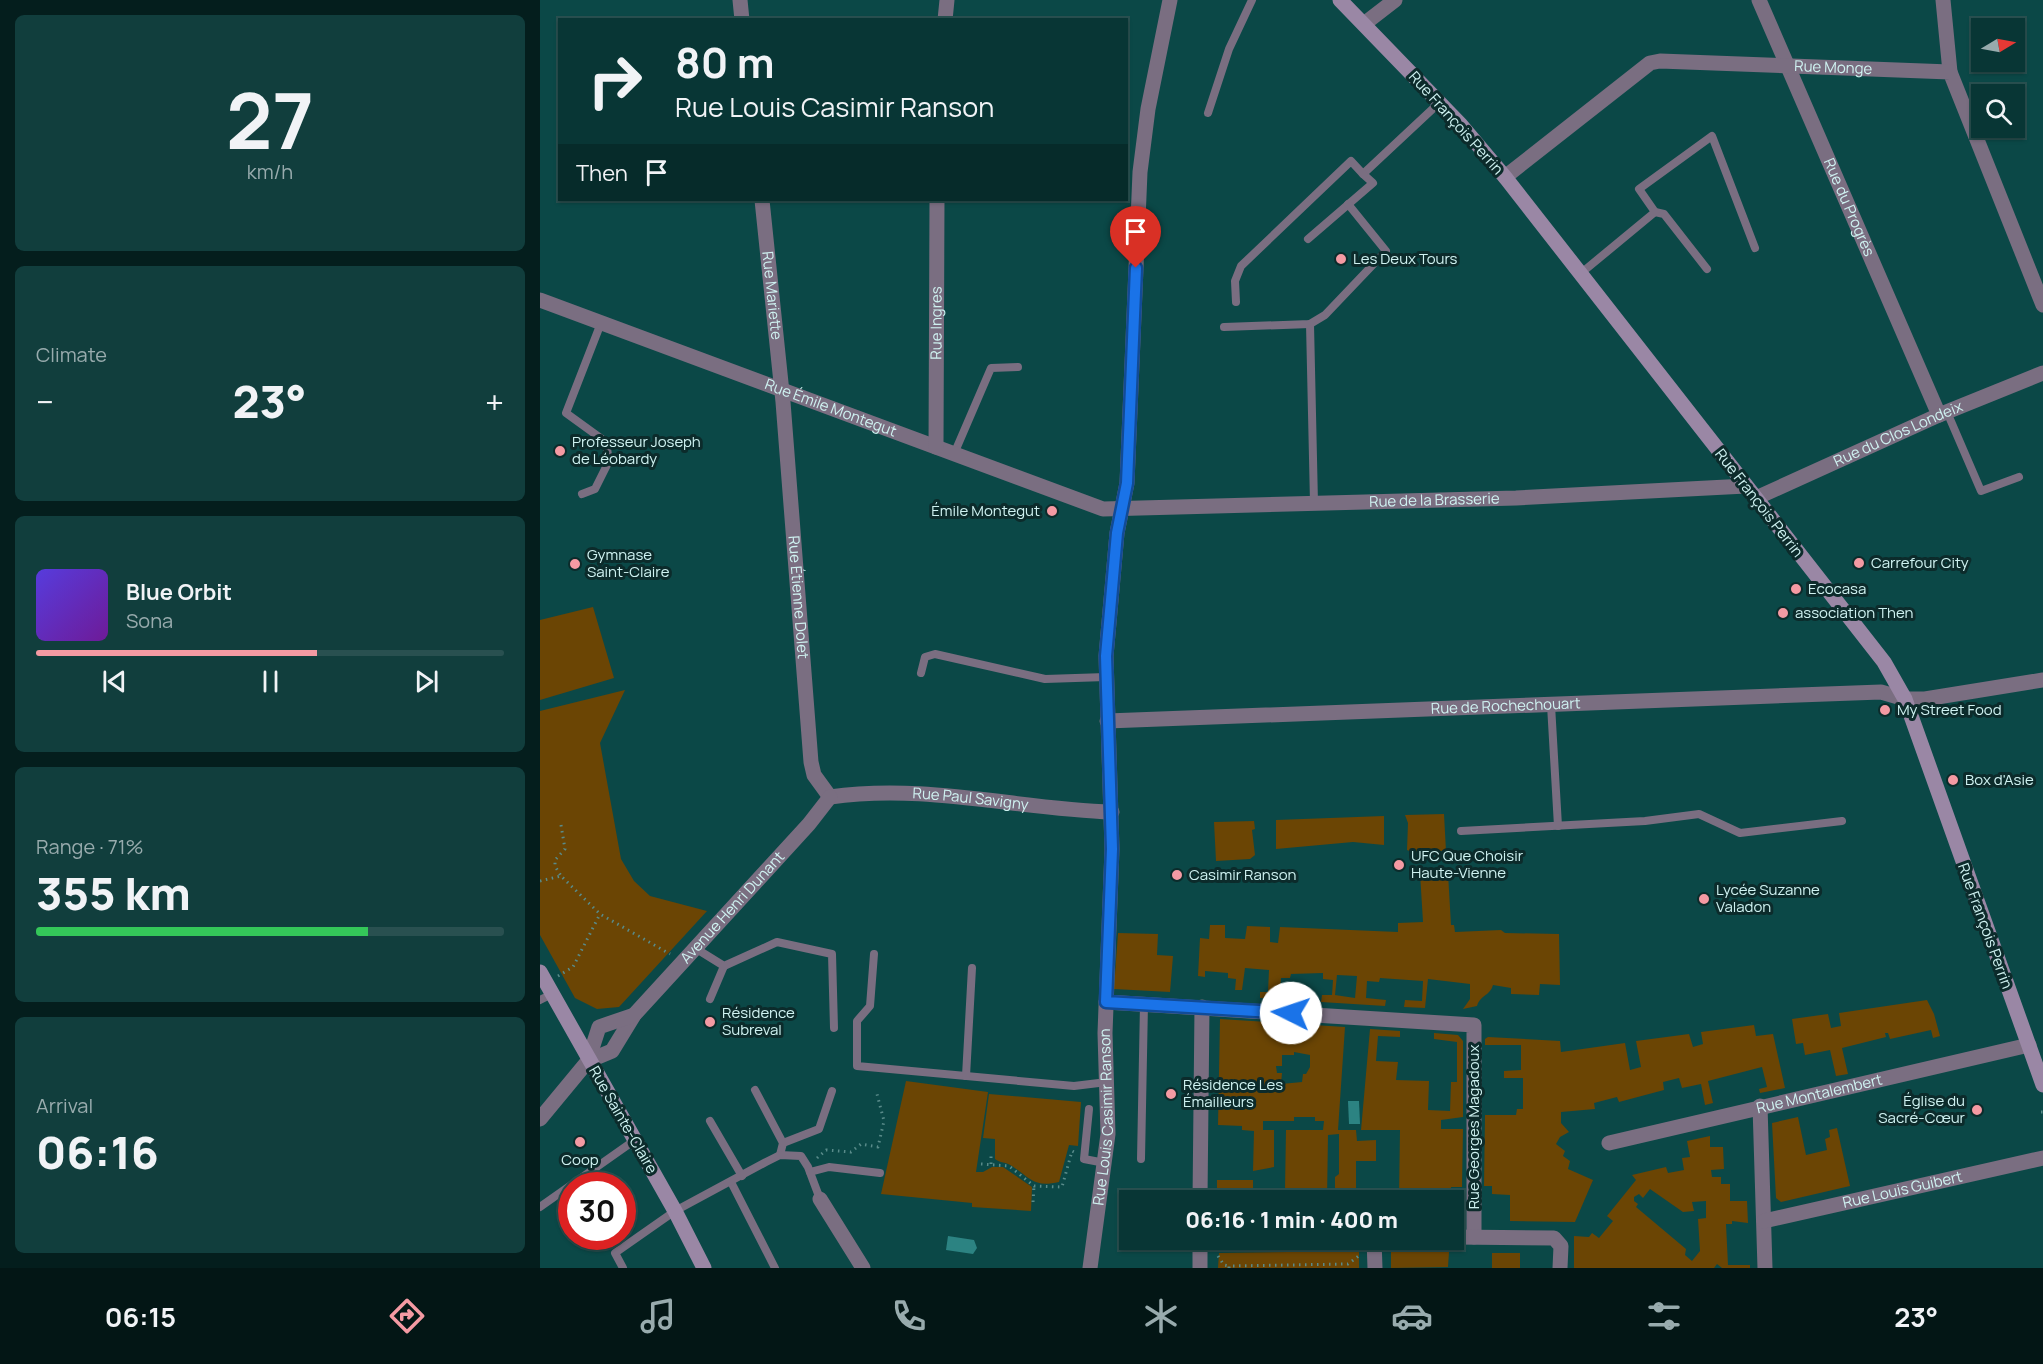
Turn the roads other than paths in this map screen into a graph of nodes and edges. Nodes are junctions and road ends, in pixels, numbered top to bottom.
1 (740, 0) edge
2 (947, 0) edge
3 (1170, 0) edge
4 (1252, 0) edge
5 (1340, 0) edge
6 (1395, 0) edge
7 (1759, 0) edge
8 (1943, 0) edge
9 (742, 18) edge
10 (945, 18) edge
11 (1364, 24) junction
12 (1786, 66) junction
13 (1950, 72) junction
14 (1439, 103) junction
15 (1208, 113) dead end
16 (1363, 174) junction
17 (1504, 177) junction
18 (762, 201) edge
19 (937, 201) edge
20 (1348, 204) junction
21 (1654, 212) junction
22 (1308, 239) dead end
23 (1755, 248) dead end
24 (1707, 270) dead end
25 (1580, 273) junction
26 (540, 300) edge
27 (1236, 302) dead end
28 (2043, 305) edge
29 (601, 323) junction
30 (1310, 324) junction
31 (1224, 327) dead end
32 (1018, 367) dead end
33 (2043, 373) edge
34 (782, 392) junction
35 (1943, 413) junction
36 (936, 447) junction
37 (954, 454) junction
38 (2019, 477) dead end
39 (1751, 492) junction
40 (582, 494) dead end
41 (1314, 503) junction
42 (1123, 509) junction
43 (921, 673) dead end
44 (1106, 677) junction
45 (2043, 680) edge
46 (1905, 699) junction
47 (1551, 705) junction
48 (1107, 721) junction
49 (830, 797) junction
50 (1112, 812) junction
51 (1842, 820) dead end
52 (1558, 826) junction
53 (1461, 831) dead end
54 (695, 948) junction
55 (874, 954) dead end
56 (724, 966) junction
57 (972, 968) dead end
58 (545, 987) edge
59 (710, 999) dead end
60 (1106, 1002) junction
61 (1144, 1004) junction
62 (1202, 1008) junction
63 (634, 1015) junction
64 (834, 1028) dead end
65 (2029, 1045) junction
66 (588, 1061) junction
67 (966, 1076) junction
68 (1107, 1082) junction
69 (2043, 1085) edge
70 (755, 1090) dead end
71 (832, 1091) dead end
72 (1760, 1106) junction
73 (1089, 1109) dead end
74 (540, 1119) edge
75 (710, 1121) dead end
76 (635, 1140) junction
77 (783, 1143) junction
78 (1609, 1143) dead end
79 (780, 1155) junction
80 (2043, 1158) edge
81 (1141, 1159) dead end
82 (1105, 1163) junction
83 (809, 1170) junction
84 (880, 1173) dead end
85 (742, 1176) junction
86 (731, 1182) junction
87 (1200, 1190) edge
88 (820, 1198) joint
89 (540, 1207) edge
90 (675, 1211) junction
91 (1764, 1221) junction
92 (1464, 1237) edge
93 (1474, 1237) junction
94 (1200, 1250) edge
95 (1374, 1250) edge
96 (623, 1268) edge
97 (704, 1268) edge
98 (775, 1268) edge
99 (863, 1268) edge
100 (1090, 1268) edge
101 (1200, 1268) edge
102 (1375, 1268) edge
103 (1560, 1268) edge
104 (1765, 1268) edge

1 - 9 street
2 - 10 street
3 - 42 street, Rue Louis Casimir Ranson
4 - 15 lane
5 - 11 main road, Rue François Perrin
6 - 11 street
7 - 12 street, Rue du Progrès
8 - 13 street
11 - 14 main road, Rue François Perrin
12 - 13 street, Rue Monge
12 - 17 street, Rue Monge
12 - 35 street, Rue du Progrès
13 - 28 street
14 - 16 lane
14 - 17 main road, Rue François Perrin
16 - 20 lane
16 - 27 lane
17 - 25 main road, Rue François Perrin
18 - 34 street, Rue Mariette
19 - 36 street, Rue Ingres
20 - 22 lane
20 - 30 lane
21 - 23 lane
21 - 24 lane
21 - 25 lane
25 - 39 main road, Rue François Perrin
26 - 29 street, Rue Émile Montegut
29 - 34 street, Rue Émile Montegut
29 - 40 lane
30 - 31 lane
30 - 41 lane
32 - 37 lane
33 - 35 street, Rue du Clos Londeix
34 - 36 street, Rue Émile Montegut
34 - 49 street, Rue Étienne Dolet
35 - 38 lane
35 - 39 street, Rue du Clos Londeix
36 - 37 street, Rue Émile Montegut
37 - 42 street, Rue Émile Montegut
39 - 41 street, Rue de la Brasserie
39 - 46 main road, Rue François Perrin
41 - 42 street, Rue de la Brasserie
42 - 44 street, Rue Louis Casimir Ranson
43 - 44 lane
44 - 48 street, Rue Louis Casimir Ranson
45 - 46 street, Rue de Rochechouart
46 - 47 street, Rue de Rochechouart
46 - 65 main road, Rue François Perrin
47 - 48 street, Rue de Rochechouart
47 - 52 lane
48 - 50 street, Rue Louis Casimir Ranson
49 - 50 street, Rue Paul Savigny
49 - 54 street, Avenue Henri Dunant
50 - 60 street, Rue Louis Casimir Ranson
51 - 52 lane
52 - 53 lane
54 - 56 lane
54 - 63 street, Avenue Henri Dunant
55 - 67 lane
56 - 59 lane
56 - 64 lane
57 - 67 lane
58 - 66 main road, Rue Sainte-Claire
60 - 61 street, Rue Georges Magadoux
60 - 68 street, Rue Louis Casimir Ranson
61 - 62 street, Rue Georges Magadoux
61 - 81 lane
62 - 87 street
62 - 93 street, Rue Georges Magadoux
63 - 66 street, Avenue Henri Dunant
63 - 66 street, Avenue Henri Dunant
65 - 69 main road, Rue François Perrin
65 - 72 street, Rue Montalembert
66 - 74 street
66 - 76 main road, Rue Sainte-Claire
67 - 68 lane
68 - 82 street, Rue Louis Casimir Ranson
70 - 77 lane
71 - 77 lane
72 - 78 street, Rue Montalembert
72 - 91 street
73 - 82 lane
75 - 85 lane
76 - 89 lane
76 - 90 main road, Rue Sainte-Claire
77 - 79 lane
79 - 83 lane
79 - 85 lane
80 - 91 street, Rue Louis Guibert
82 - 100 street, Rue Louis Casimir Ranson
83 - 84 lane
83 - 88 lane
85 - 86 lane
86 - 90 lane
86 - 98 lane
88 - 99 street
90 - 96 lane
90 - 97 main road, Rue Sainte-Claire
91 - 104 street
92 - 93 street
93 - 103 street
94 - 101 street
95 - 102 street

